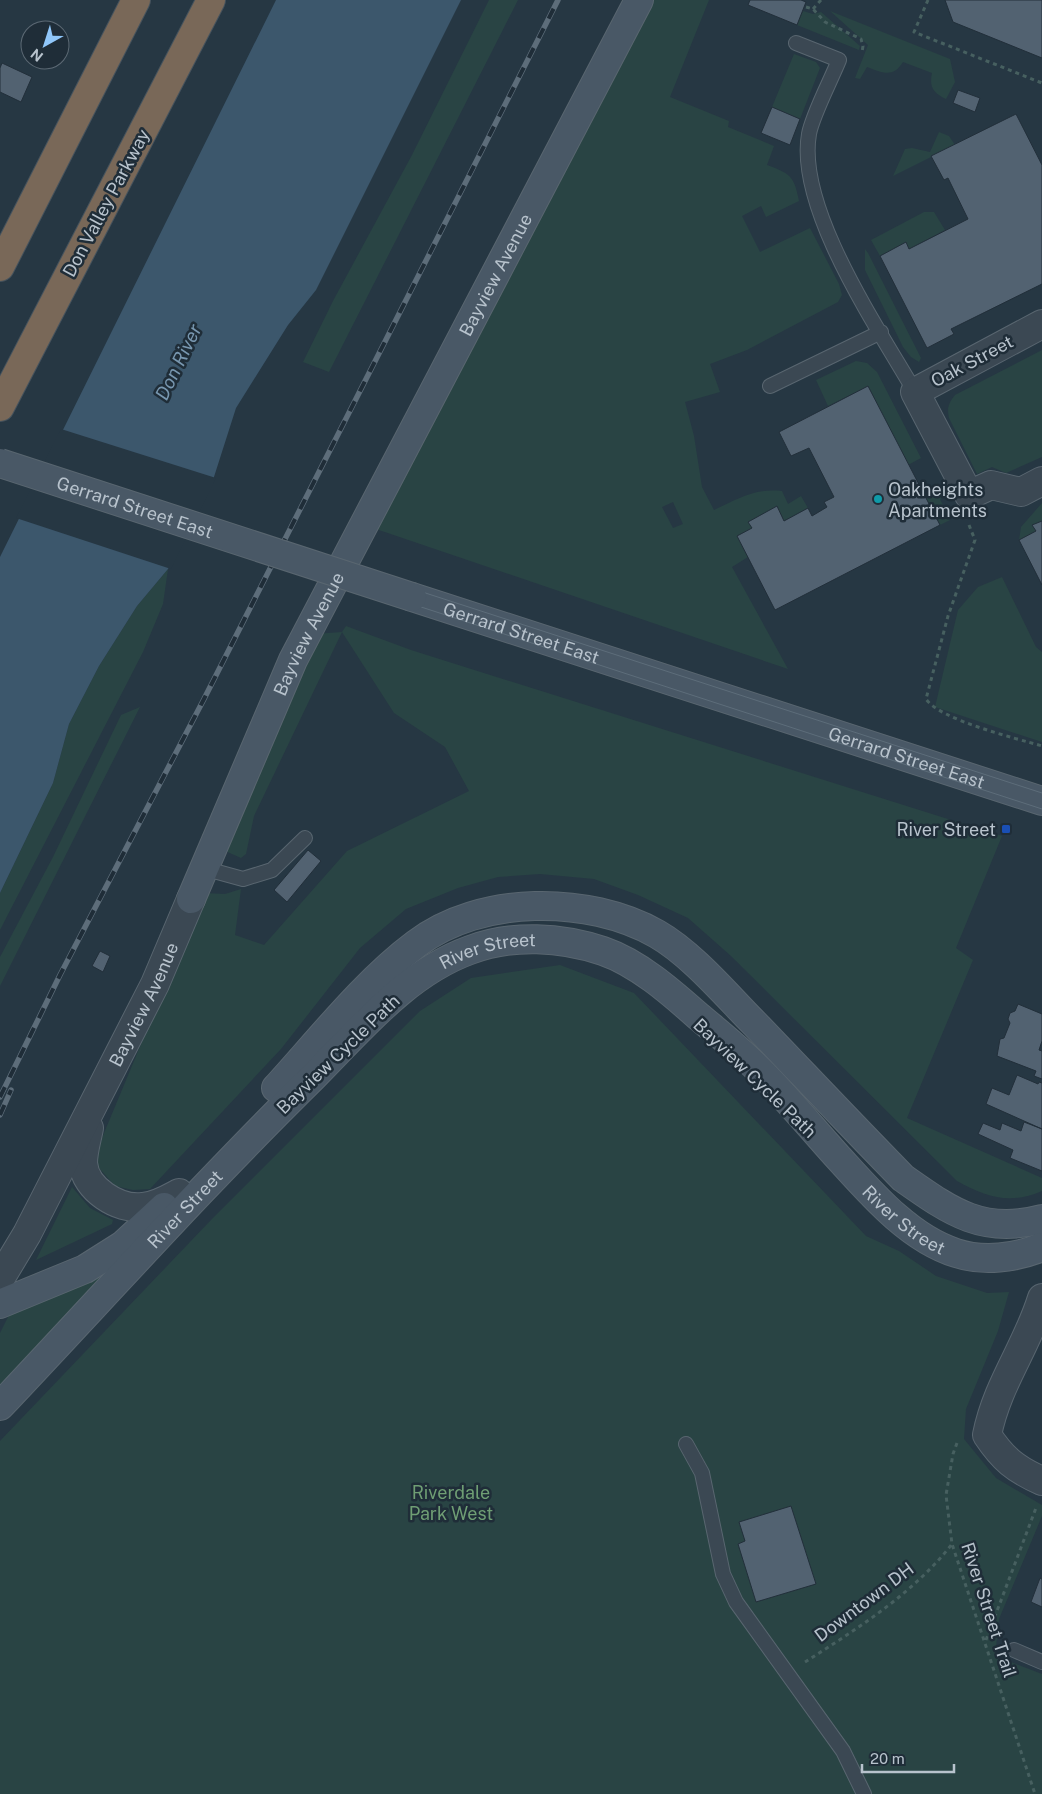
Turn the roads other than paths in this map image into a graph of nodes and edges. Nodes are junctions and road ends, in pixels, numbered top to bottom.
1 (136, 0) edge
2 (212, 0) edge
3 (639, 0) edge
4 (796, 44) dead end
5 (0, 267) edge
6 (1042, 324) edge
7 (881, 332) junction
8 (770, 386) dead end
9 (915, 392) junction
10 (0, 407) edge
11 (0, 463) edge
12 (1042, 481) edge
13 (1042, 801) edge
14 (305, 838) dead end
15 (203, 868) junction
16 (191, 899) joint
17 (97, 1095) junction
18 (179, 1193) junction
19 (1042, 1220) edge
20 (1042, 1247) edge
21 (0, 1279) edge
22 (1042, 1298) edge
23 (0, 1304) edge
24 (0, 1406) edge
25 (686, 1444) dead end
26 (1040, 1491) edge
27 (1014, 1650) dead end
28 (1042, 1662) edge
29 (864, 1794) edge

1 - 5 highway
2 - 10 highway, Don Valley Parkway
3 - 15 main road, Bayview Avenue
4 - 7 lane
6 - 9 street, Oak Street
7 - 8 lane
7 - 9 lane
9 - 12 street, Oak Street
11 - 13 main road, Gerrard Street East, bridge
14 - 15 lane
15 - 16 main road, Bayview Avenue
16 - 17 street, Bayview Avenue
17 - 18 street, River Street
17 - 21 street, Bayview Avenue
18 - 19 main road, River Street
18 - 23 main road, River Street
20 - 24 main road, River Street
22 - 26 street
25 - 29 lane
27 - 28 lane

